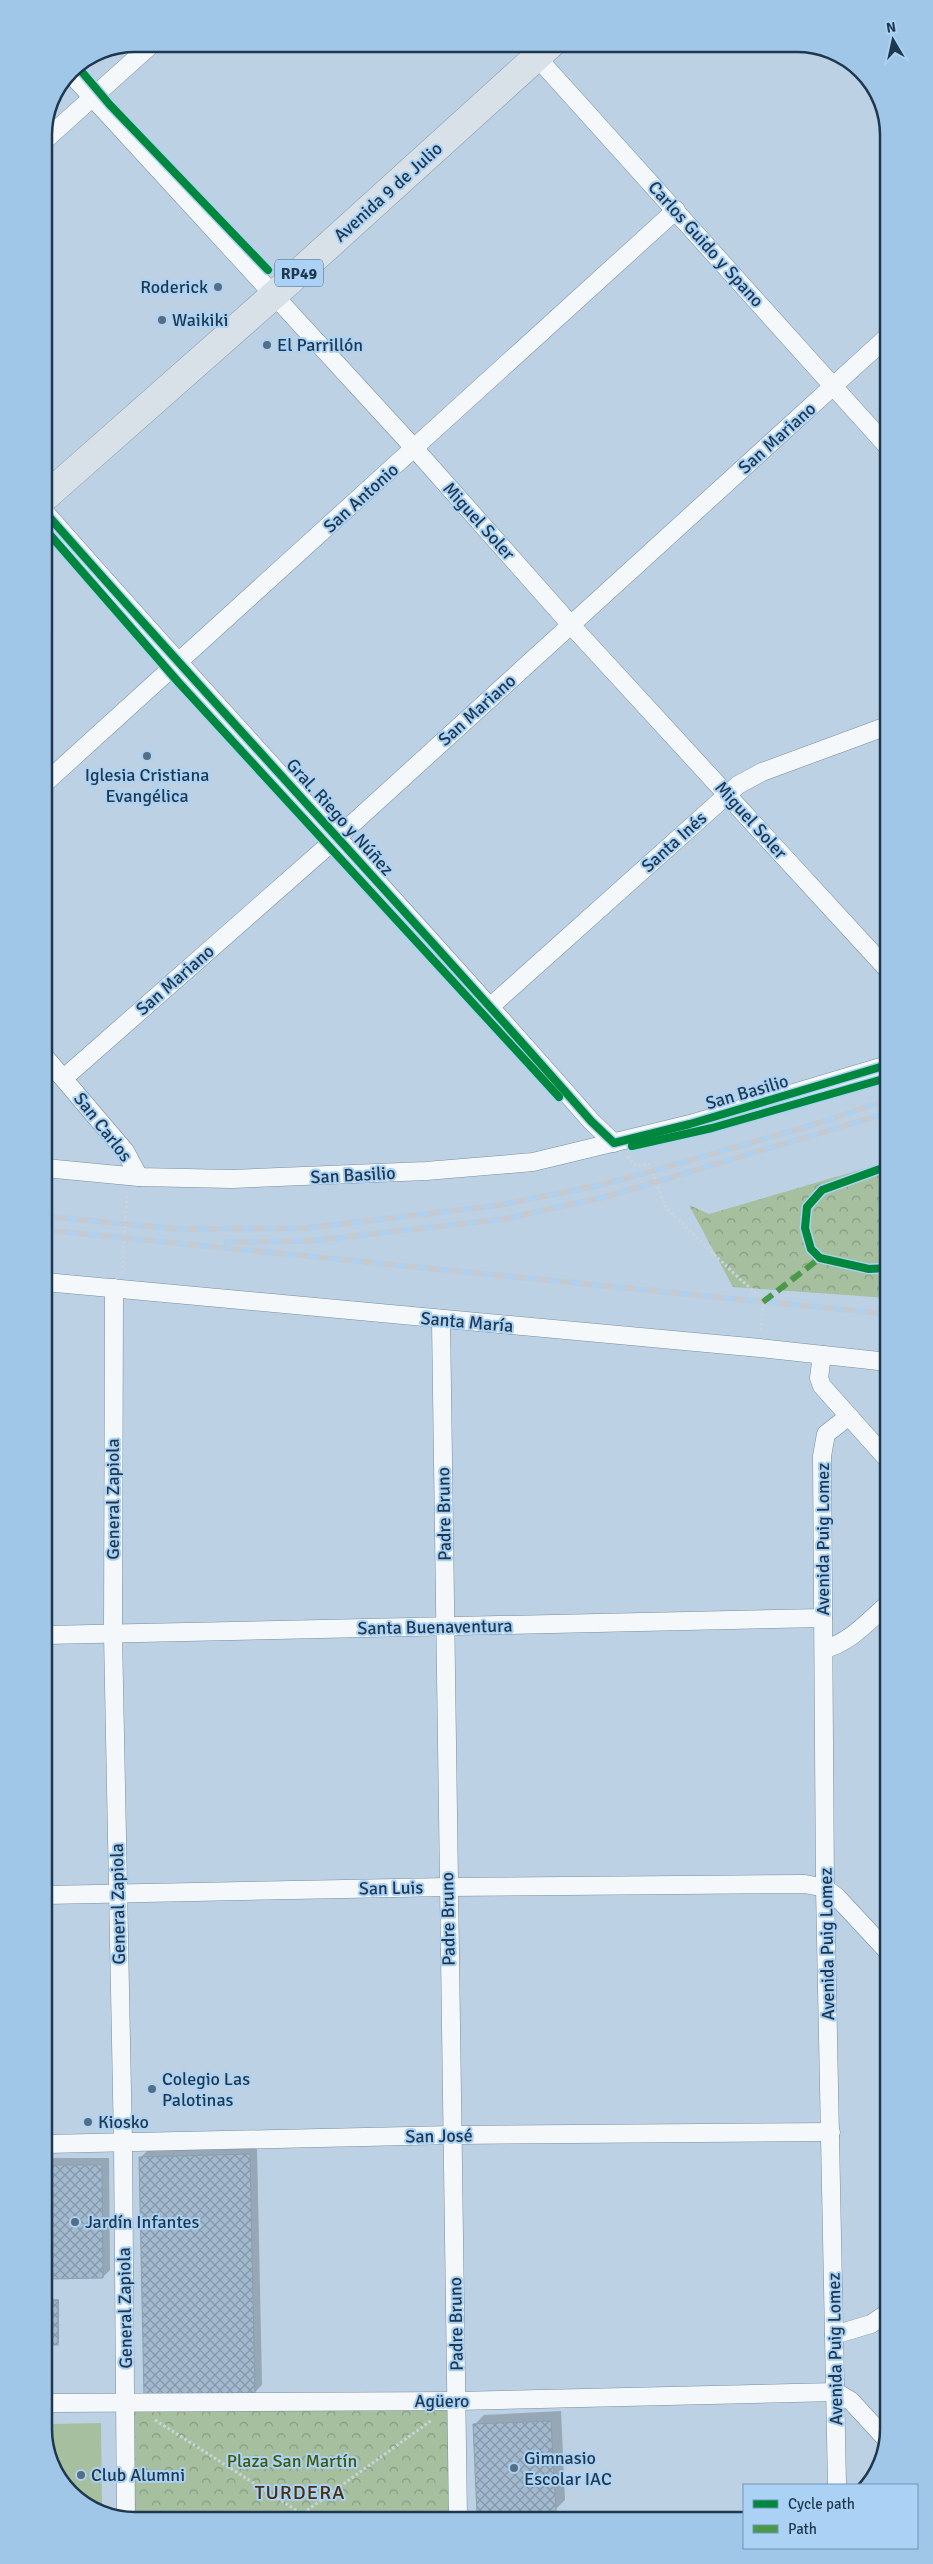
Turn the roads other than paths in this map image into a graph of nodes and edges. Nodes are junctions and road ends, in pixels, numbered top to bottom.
1 (143, 52) edge
2 (532, 53) edge
3 (541, 53) edge
4 (75, 79) edge
5 (92, 97) junction
6 (53, 133) edge
7 (676, 210) junction
8 (274, 295) junction
9 (880, 344) edge
10 (834, 387) junction
11 (880, 439) edge
12 (415, 449) junction
13 (53, 490) edge
14 (53, 521) edge
15 (571, 626) junction
16 (178, 663) junction
17 (880, 729) edge
18 (53, 776) edge
19 (727, 793) junction
20 (338, 836) junction
21 (880, 961) edge
22 (491, 1006) junction
23 (53, 1065) edge
24 (880, 1068) edge
25 (64, 1078) junction
26 (614, 1143) junction
27 (53, 1169) edge
28 (133, 1177) junction
29 (52, 1283) edge
30 (114, 1288) junction
31 (441, 1320) junction
32 (822, 1355) junction
33 (880, 1361) edge
34 (849, 1416) junction
35 (880, 1451) edge
36 (880, 1611) edge
37 (823, 1618) junction
38 (446, 1627) junction
39 (113, 1634) junction
40 (52, 1635) edge
41 (824, 1649) junction
42 (448, 1887) junction
43 (825, 1888) junction
44 (117, 1894) junction
45 (52, 1895) edge
46 (880, 1943) edge
47 (831, 2132) junction
48 (453, 2135) junction
49 (123, 2143) junction
50 (52, 2144) edge
51 (880, 2318) edge
52 (834, 2335) junction
53 (836, 2392) junction
54 (457, 2401) junction
55 (126, 2402) junction
56 (52, 2403) edge
57 (880, 2432) edge
58 (837, 2484) edge
59 (126, 2510) edge
60 (458, 2511) edge

1 - 5 street
2 - 8 main road, Avenida 9 de Julio / RP49
3 - 7 street, Carlos Guido y Spano
4 - 5 street, Miguel Soler
5 - 6 street
5 - 8 street, Miguel Soler
7 - 10 street, Carlos Guido y Spano
7 - 12 street, San Antonio
8 - 12 street, Miguel Soler
8 - 13 main road, Avenida 9 de Julio / RP49
9 - 10 street, San Mariano
10 - 11 street, Carlos Guido y Spano
10 - 15 street, San Mariano
12 - 15 street, Miguel Soler
12 - 16 street, San Antonio
14 - 16 street, Gral. Riego y Núñez
15 - 19 street, Miguel Soler
15 - 20 street, San Mariano
16 - 18 street, San Antonio
16 - 20 street, Gral. Riego y Núñez
17 - 19 street, Santa Inés
19 - 21 street, Miguel Soler
19 - 22 street, Santa Inés
20 - 22 street, Gral. Riego y Núñez
20 - 25 street, San Mariano
22 - 26 street, Gral. Riego y Núñez
23 - 25 street, San Carlos
24 - 26 street, San Basilio
25 - 28 street, San Carlos
26 - 28 street, San Basilio
27 - 28 street, San Basilio
29 - 30 street, Santa María
30 - 31 street, Santa María
30 - 39 street, General Zapiola
31 - 32 street, Santa María
31 - 38 street, Padre Bruno
32 - 33 street, Santa María
32 - 34 street
34 - 35 street
34 - 37 street, Avenida Puig Lomez
36 - 41 street
37 - 38 street, Santa Buenaventura
37 - 41 street, Avenida Puig Lomez
38 - 39 street, Santa Buenaventura
38 - 42 street, Padre Bruno
39 - 40 street, Santa Buenaventura
39 - 44 street, General Zapiola
41 - 43 street, Avenida Puig Lomez
42 - 43 street, San Luis
42 - 44 street, San Luis
42 - 48 street, Padre Bruno
43 - 46 street
43 - 47 street, Avenida Puig Lomez
44 - 45 street, San Luis
44 - 49 street, General Zapiola
47 - 48 street, San José
47 - 52 street, Avenida Puig Lomez
48 - 49 street, San José
48 - 54 street, Padre Bruno
49 - 50 street, San José
49 - 55 street, General Zapiola
51 - 52 street
52 - 53 street, Avenida Puig Lomez
53 - 54 street, Agüero
53 - 57 street
53 - 58 street, Avenida Puig Lomez
54 - 55 street, Agüero
54 - 60 street, Padre Bruno
55 - 56 street, Agüero
55 - 59 street, General Zapiola

